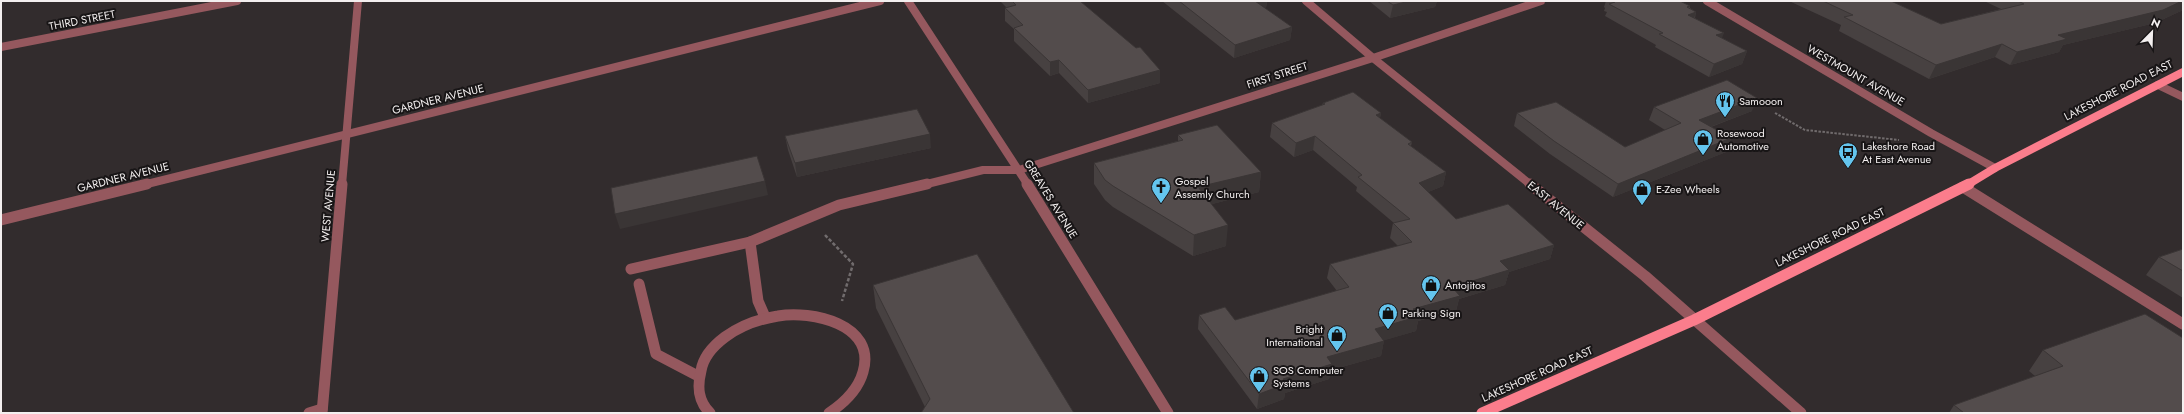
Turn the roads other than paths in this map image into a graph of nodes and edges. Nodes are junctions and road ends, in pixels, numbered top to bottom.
1 (237, 1) edge
2 (358, 1) edge
3 (880, 1) edge
4 (908, 1) edge
5 (1306, 1) edge
6 (1541, 1) edge
7 (1707, 1) edge
8 (1, 47) edge
9 (1373, 58) junction
10 (2183, 72) edge
11 (2158, 85) junction
12 (2183, 97) edge
13 (346, 134) junction
14 (1996, 168) junction
15 (1019, 170) junction
16 (1963, 187) junction
17 (1, 220) edge
18 (750, 242) junction
19 (631, 269) dead end
20 (639, 284) dead end
21 (764, 318) junction
22 (1694, 320) junction
23 (2183, 324) edge
24 (698, 376) junction
25 (322, 411) edge
26 (309, 413) edge
27 (710, 413) edge
28 (829, 413) edge
29 (1168, 413) edge
30 (1482, 413) edge
31 (1801, 413) edge

1 - 8 street, THIRD STREET
2 - 13 street, WEST AVENUE
3 - 13 street, GARDNER AVENUE
4 - 15 street, GREAVES AVENUE
5 - 9 street, EAST AVENUE
6 - 9 street, FIRST STREET
7 - 14 street, WESTMOUNT AVENUE
9 - 15 street, FIRST STREET
9 - 22 street, EAST AVENUE
10 - 11 main road, LAKESHORE ROAD EAST
11 - 12 street
11 - 14 main road, LAKESHORE ROAD EAST
13 - 17 street, GARDNER AVENUE
13 - 25 street, WEST AVENUE
14 - 16 main road, LAKESHORE ROAD EAST
15 - 18 street, FIRST STREET
15 - 29 street, GREAVES AVENUE
16 - 22 main road, LAKESHORE ROAD EAST
16 - 23 street
18 - 19 street, FIRST STREET
18 - 21 street
20 - 24 street
21 - 24 street
21 - 28 street
22 - 30 main road, LAKESHORE ROAD EAST
22 - 31 street, EAST AVENUE
24 - 27 street
25 - 26 street

